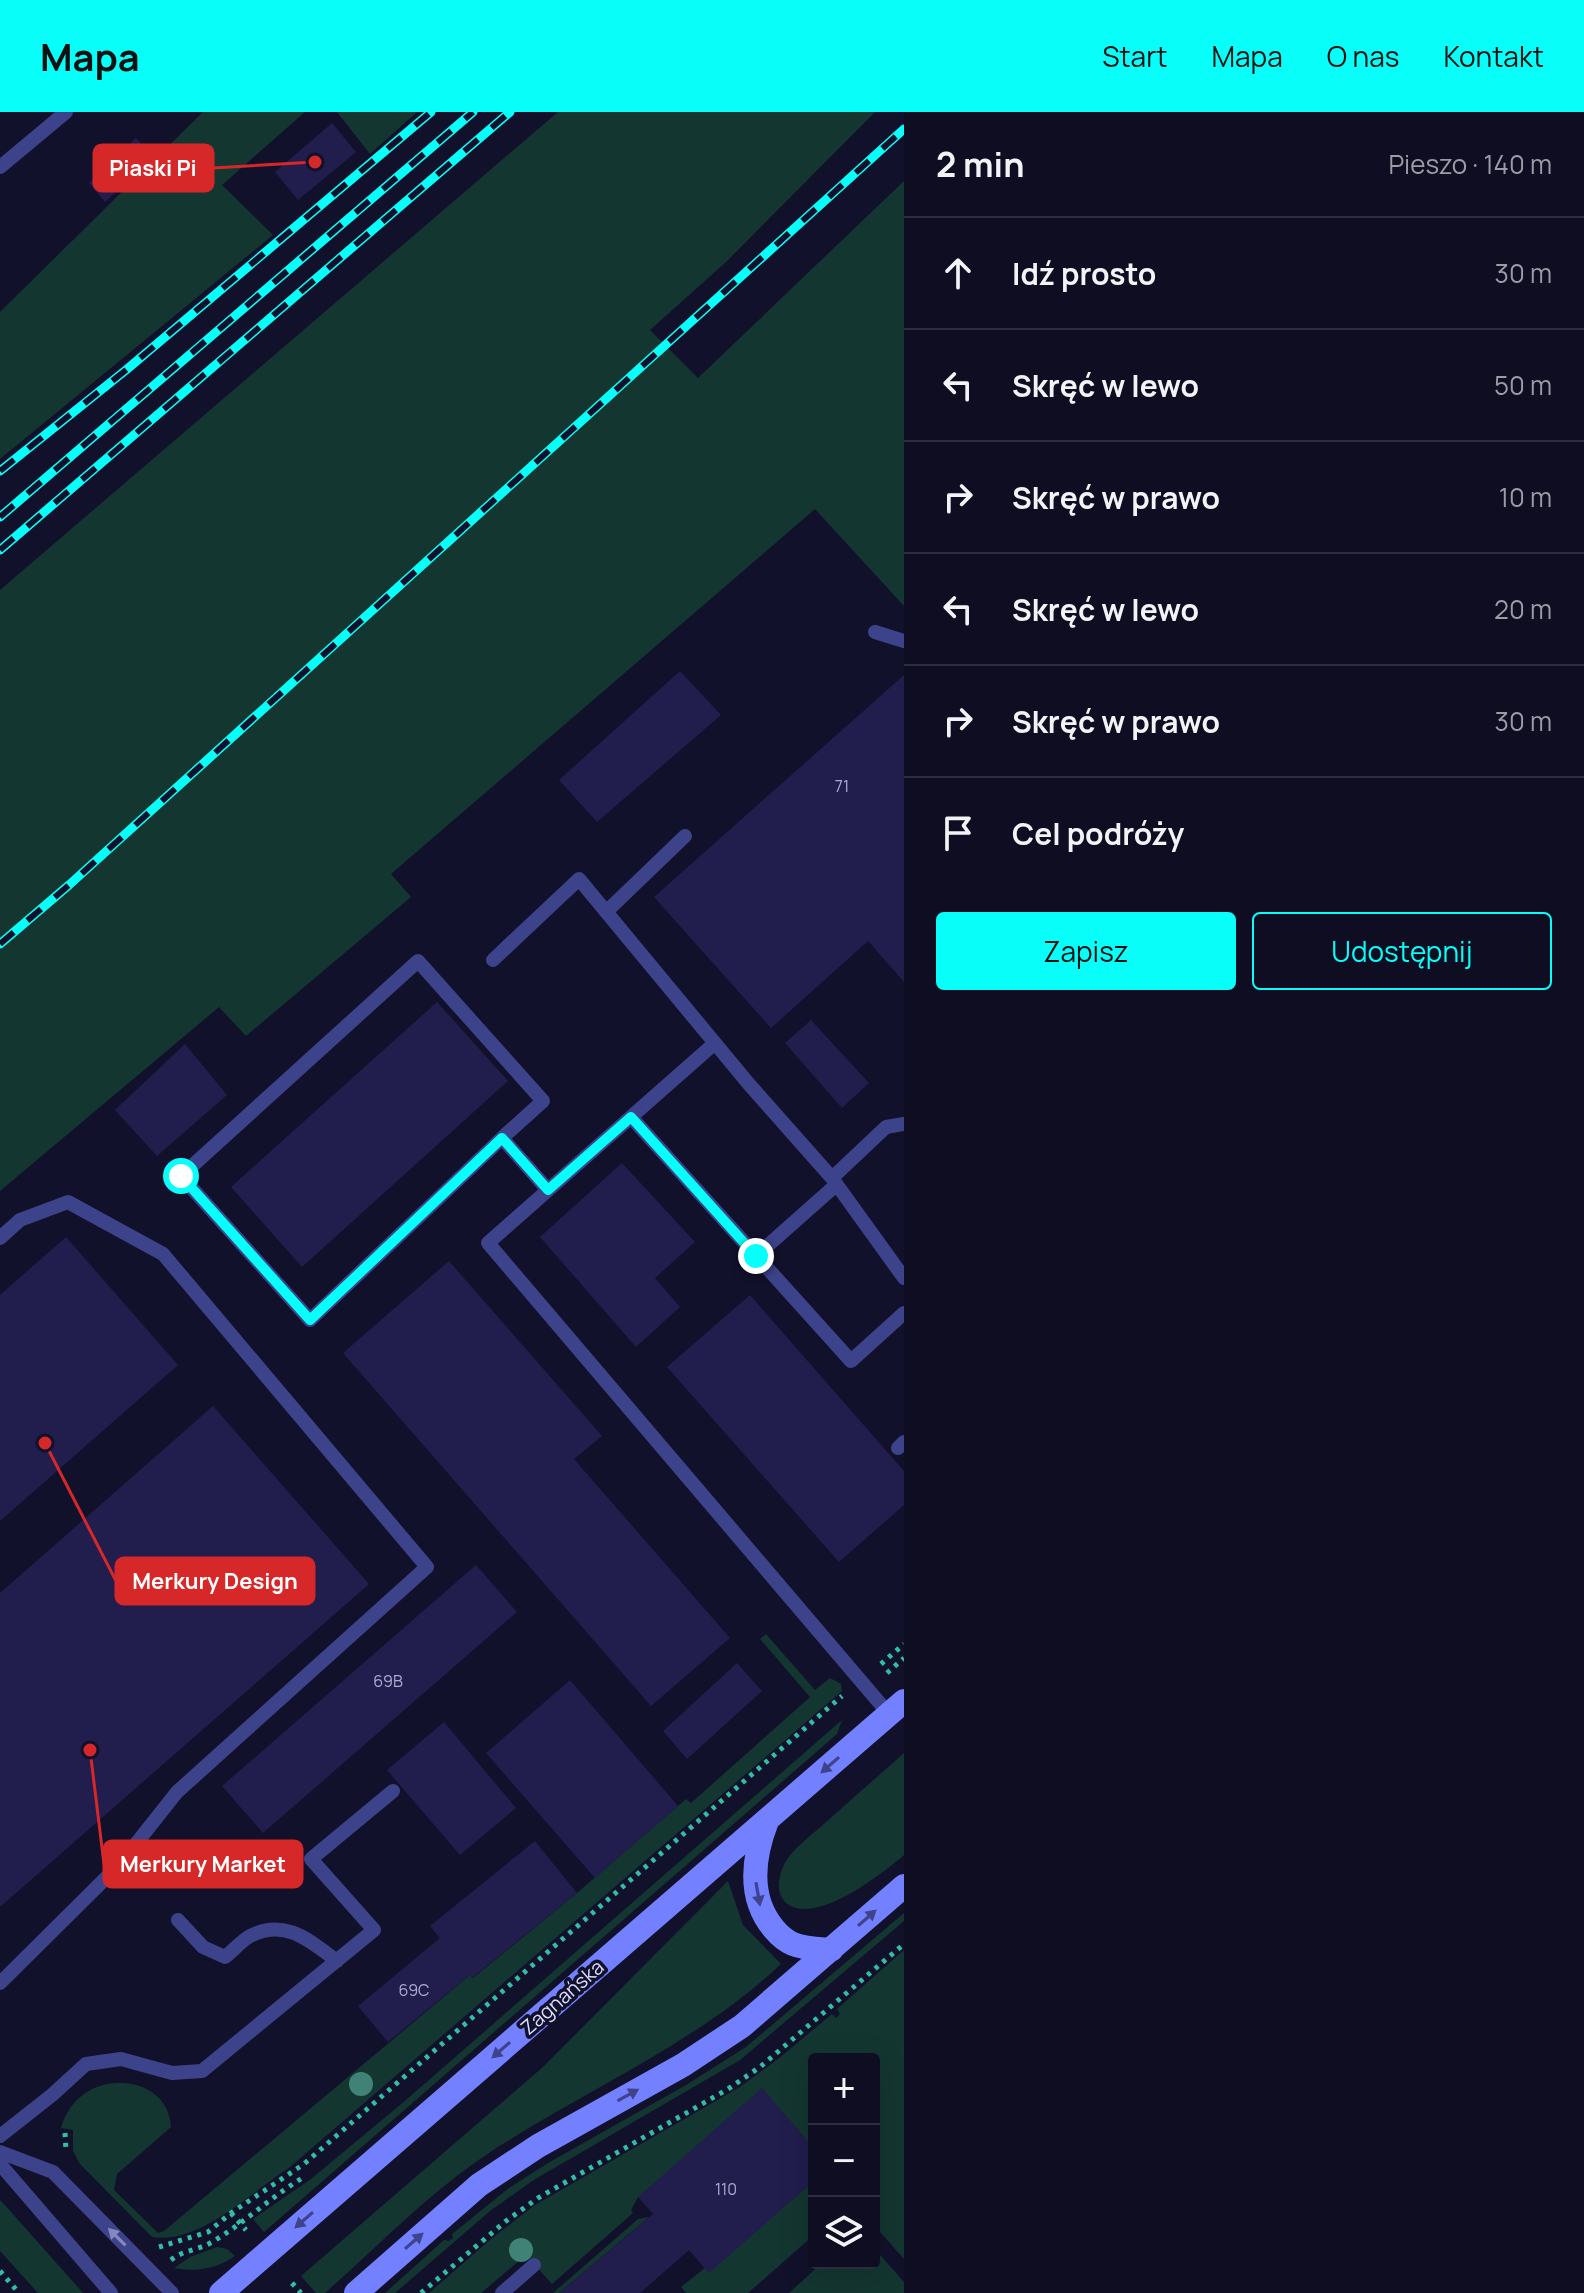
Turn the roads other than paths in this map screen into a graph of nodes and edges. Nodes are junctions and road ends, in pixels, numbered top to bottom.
1 (66, 112) edge
2 (0, 167) edge
3 (875, 632) dead end
4 (904, 641) edge
5 (685, 836) dead end
6 (606, 912) junction
7 (493, 960) dead end
8 (715, 1043) junction
9 (631, 1117) junction
10 (904, 1124) edge
11 (502, 1138) junction
12 (834, 1182) junction
13 (548, 1190) junction
14 (0, 1238) edge
15 (756, 1256) junction
16 (904, 1278) edge
17 (904, 1313) edge
18 (896, 1707) edge
19 (393, 1791) dead end
20 (768, 1819) junction
21 (904, 1886) edge
22 (178, 1920) dead end
23 (831, 1950) junction
24 (337, 1961) junction
25 (0, 1983) edge
26 (0, 2136) edge
27 (0, 2152) edge
28 (0, 2164) edge
29 (534, 2265) dead end
30 (111, 2293) edge
31 (172, 2293) edge
32 (221, 2293) edge
33 (356, 2293) edge
34 (502, 2293) edge

1 - 2 lane
3 - 4 lane
5 - 6 lane
6 - 7 lane
6 - 8 lane
8 - 9 lane
8 - 12 lane
9 - 13 lane
9 - 15 lane
10 - 12 lane
11 - 11 lane
11 - 13 lane
12 - 15 lane
12 - 16 lane
13 - 18 lane
14 - 25 lane
15 - 17 lane
18 -> 20 main road, Zagnańska
19 - 24 lane
20 -> 23 main road
20 -> 32 main road, Zagnańska
23 -> 21 main road
22 - 24 lane
33 -> 23 main road
24 - 26 lane
31 -> 27 lane
28 - 30 lane
29 - 34 lane

